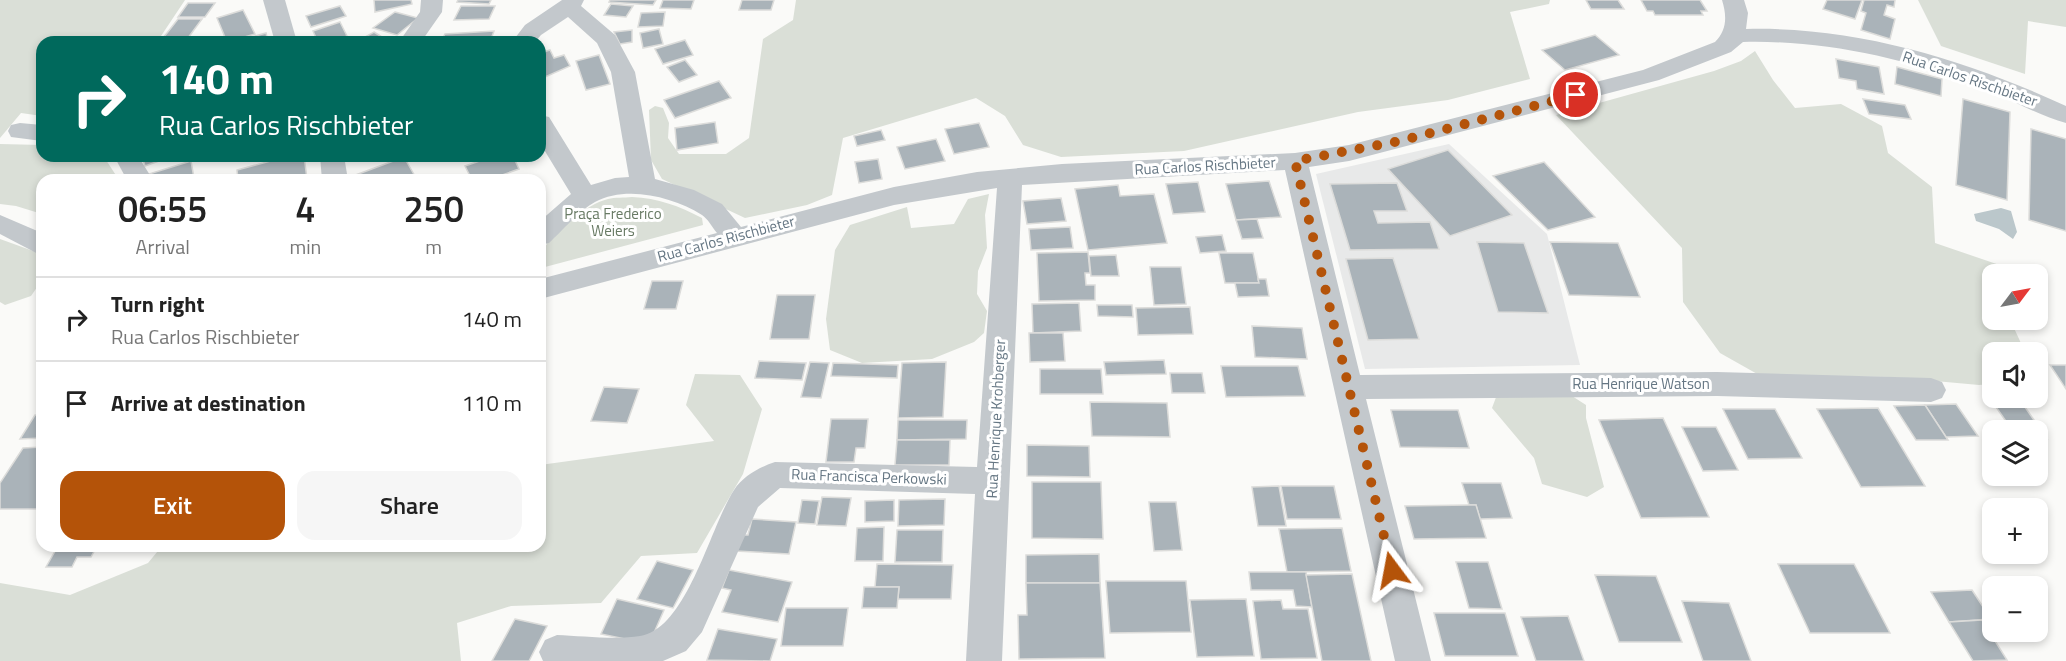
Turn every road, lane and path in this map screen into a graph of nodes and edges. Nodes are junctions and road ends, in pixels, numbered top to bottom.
1 (274, 0) edge
2 (432, 0) edge
3 (1733, 0) edge
4 (571, 4) edge
5 (284, 36) edge
6 (414, 36) edge
7 (529, 36) edge
8 (1734, 36) junction
9 (2066, 115) edge
10 (546, 133) edge
11 (1295, 161) junction
12 (1010, 178) junction
13 (644, 185) junction
14 (585, 196) junction
15 (0, 224) edge
16 (546, 231) edge
17 (734, 236) junction
18 (36, 242) edge
19 (546, 287) edge
20 (1350, 387) junction
21 (1932, 390) dead end
22 (992, 481) junction
23 (557, 652) dead end
24 (984, 661) edge
25 (1413, 661) edge

1 - 5 street
2 - 6 street
3 - 8 street
4 - 7 street
4 - 13 street
8 - 9 street, Rua Carlos Rischbieter
8 - 11 street, Rua Carlos Rischbieter
10 - 14 street
11 - 12 street, Rua Carlos Rischbieter
11 - 20 street
12 - 17 street, Rua Carlos Rischbieter
12 - 22 street, Rua Henrique Krohberger
13 - 14 street
13 - 17 street
14 - 16 street
15 - 18 street
17 - 19 street, Rua Carlos Rischbieter
20 - 21 street, Rua Henrique Watson
20 - 25 street
22 - 23 street, Rua Francisca Perkowski
22 - 24 street, Rua Henrique Krohberger

